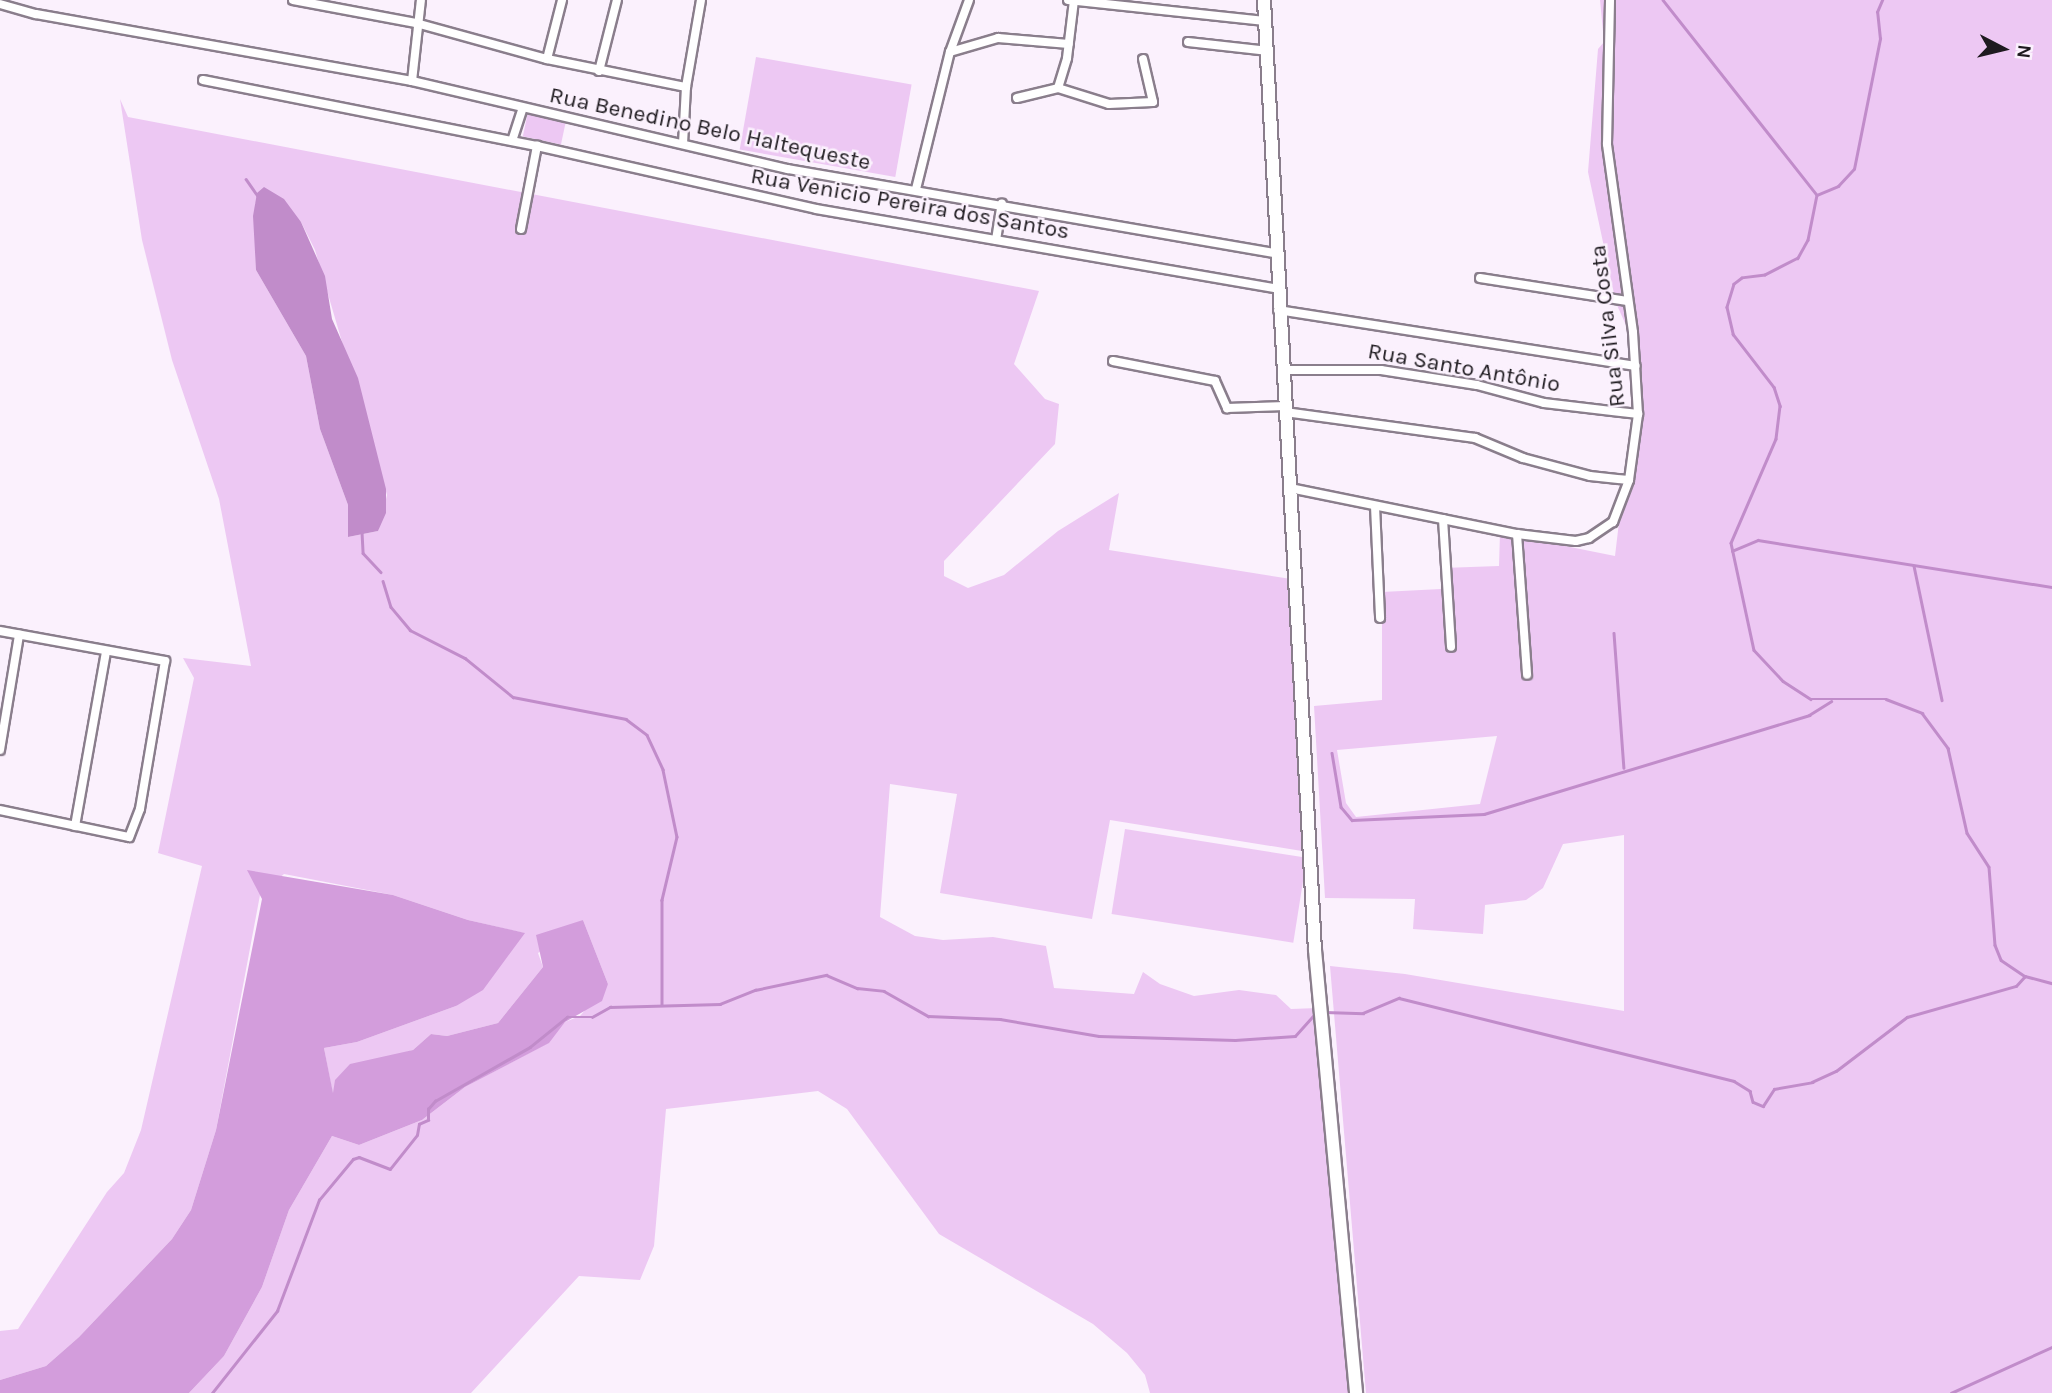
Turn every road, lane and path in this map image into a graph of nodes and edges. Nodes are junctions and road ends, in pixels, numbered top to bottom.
1 (293, 0) edge
2 (421, 0) edge
3 (562, 0) edge
4 (617, 0) edge
5 (701, 0) edge
6 (969, 0) edge
7 (1072, 0) edge
8 (1264, 0) edge
9 (1610, 0) edge
10 (0, 4) edge
11 (1149, 4) edge
12 (1265, 21) junction
13 (416, 23) junction
14 (1188, 42) dead end
15 (1069, 44) junction
16 (1268, 51) junction
17 (950, 52) junction
18 (547, 59) junction
19 (1143, 59) dead end
20 (599, 71) junction
21 (203, 80) dead end
22 (412, 81) junction
23 (687, 87) junction
24 (1058, 88) junction
25 (1017, 98) dead end
26 (523, 108) junction
27 (512, 141) junction
28 (683, 144) junction
29 (537, 146) junction
30 (916, 188) junction
31 (1002, 203) junction
32 (521, 229) dead end
33 (996, 240) junction
34 (1276, 253) junction
35 (1480, 278) dead end
36 (1278, 289) junction
37 (1627, 301) junction
38 (1278, 310) junction
39 (1113, 361) dead end
40 (1636, 366) junction
41 (1283, 370) junction
42 (1285, 409) junction
43 (1638, 414) junction
44 (1629, 480) junction
45 (1290, 488) junction
46 (1375, 506) junction
47 (1443, 519) junction
48 (1517, 534) junction
49 (1380, 618) dead end
50 (0, 631) edge
51 (19, 635) junction
52 (1451, 647) dead end
53 (106, 652) junction
54 (1527, 675) dead end
55 (0, 750) edge
56 (0, 810) edge
57 (75, 826) junction
58 (1356, 1393) edge

1 - 13 street, Rua Benedino Belo Haltequeste
2 - 13 street
3 - 18 street
4 - 20 street
5 - 23 street
6 - 17 street
7 - 11 street
7 - 15 street
8 - 12 main road
9 - 37 street, Rua Silva Costa
10 - 22 street, Rua Benedino Belo Haltequeste
11 - 12 street
12 - 16 main road
13 - 18 street, Rua Benedino Belo Haltequeste
13 - 22 street
14 - 16 street
15 - 17 street
15 - 24 street
16 - 34 main road
17 - 30 street
18 - 20 street, Rua Benedino Belo Haltequeste
19 - 24 street
20 - 23 street, Rua Benedino Belo Haltequeste
21 - 27 street, Rua Venicio Pereira dos Santos
22 - 26 street, Rua Benedino Belo Haltequeste
23 - 28 street
24 - 25 street
26 - 27 street
26 - 28 street, Rua Benedino Belo Haltequeste
27 - 29 street, Rua Venicio Pereira dos Santos
28 - 30 street, Rua Benedino Belo Haltequeste
29 - 32 street
29 - 33 street, Rua Venicio Pereira dos Santos
30 - 31 street, Rua Benedino Belo Haltequeste
31 - 33 street
31 - 34 street, Rua Benedino Belo Haltequeste
33 - 36 street, Rua Venicio Pereira dos Santos
34 - 36 main road
35 - 37 street
36 - 38 main road
37 - 40 street, Rua Silva Costa
38 - 40 street
38 - 41 main road
39 - 42 street
40 - 43 street, Rua Silva Costa
41 - 42 main road
41 - 43 street, Rua Santo Antônio
42 - 44 street
42 - 45 main road
43 - 44 street, Rua Silva Costa
44 - 48 street, Rua Silva Costa
45 - 46 street, Rua Silva Costa
45 - 58 main road
46 - 47 street, Rua Silva Costa
46 - 49 street
47 - 48 street, Rua Silva Costa
47 - 52 street
48 - 54 street
50 - 51 street
51 - 53 street
51 - 55 street
53 - 57 street
53 - 57 street
56 - 57 street

